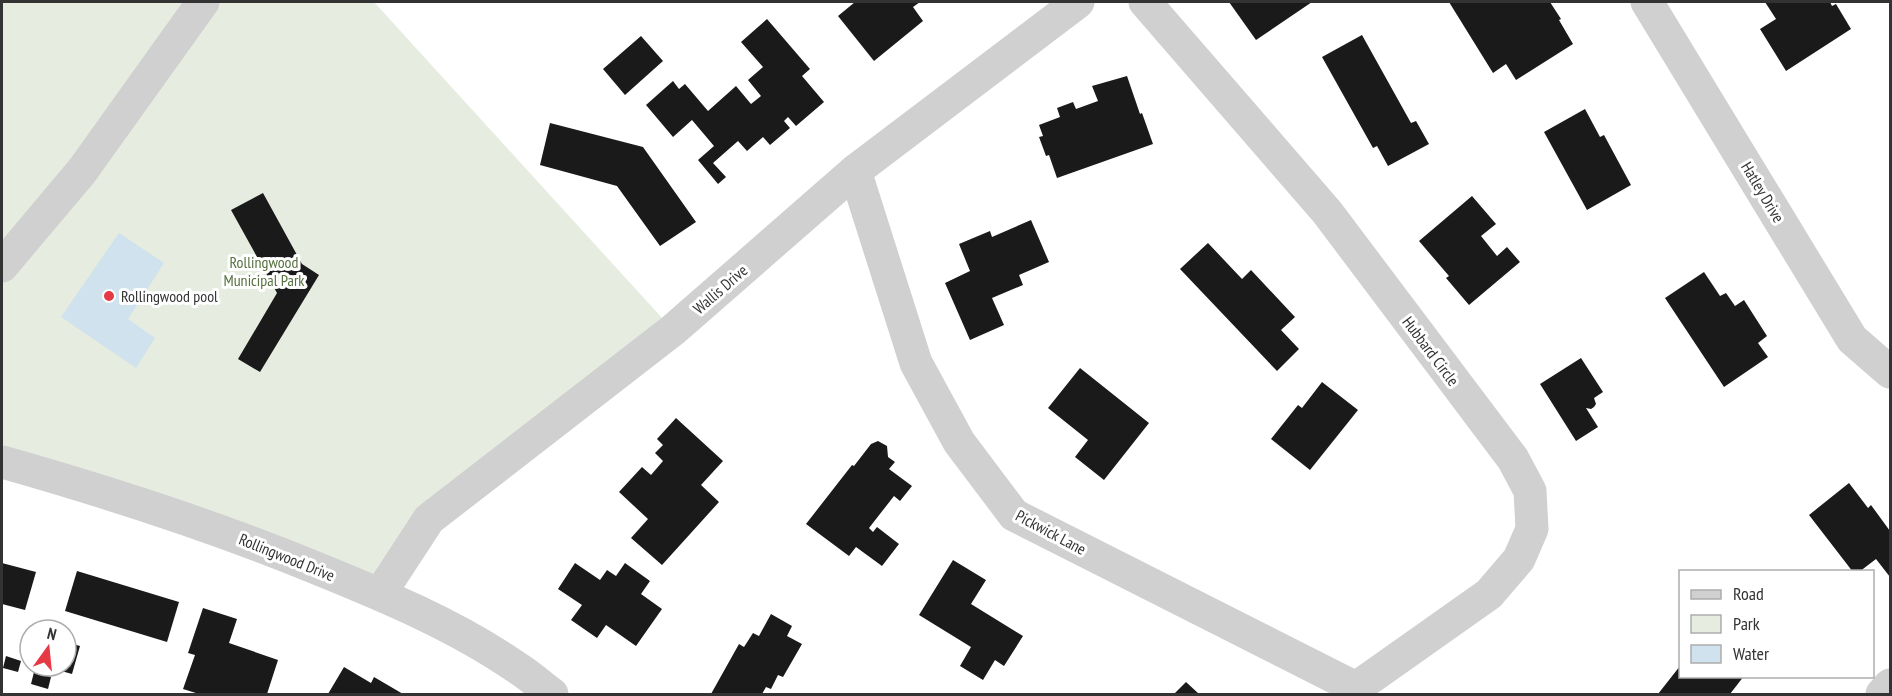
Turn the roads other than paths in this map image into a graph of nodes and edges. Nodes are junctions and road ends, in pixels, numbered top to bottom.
1 (203, 2) edge
2 (1078, 2) edge
3 (1145, 2) edge
4 (1647, 2) edge
5 (855, 171) junction
6 (2, 266) edge
7 (1890, 372) edge
8 (2, 462) edge
9 (380, 594) junction
10 (1890, 685) edge
11 (1358, 691) edge
12 (552, 694) edge
13 (1882, 694) edge

1 - 6 street
2 - 5 street, Wallis Drive
3 - 11 street, Hubbard Circle
4 - 7 street, Hatley Drive
5 - 9 street, Wallis Drive
5 - 11 street, Pickwick Lane
8 - 9 street, Rollingwood Drive
9 - 12 street, Rollingwood Drive
10 - 13 street

